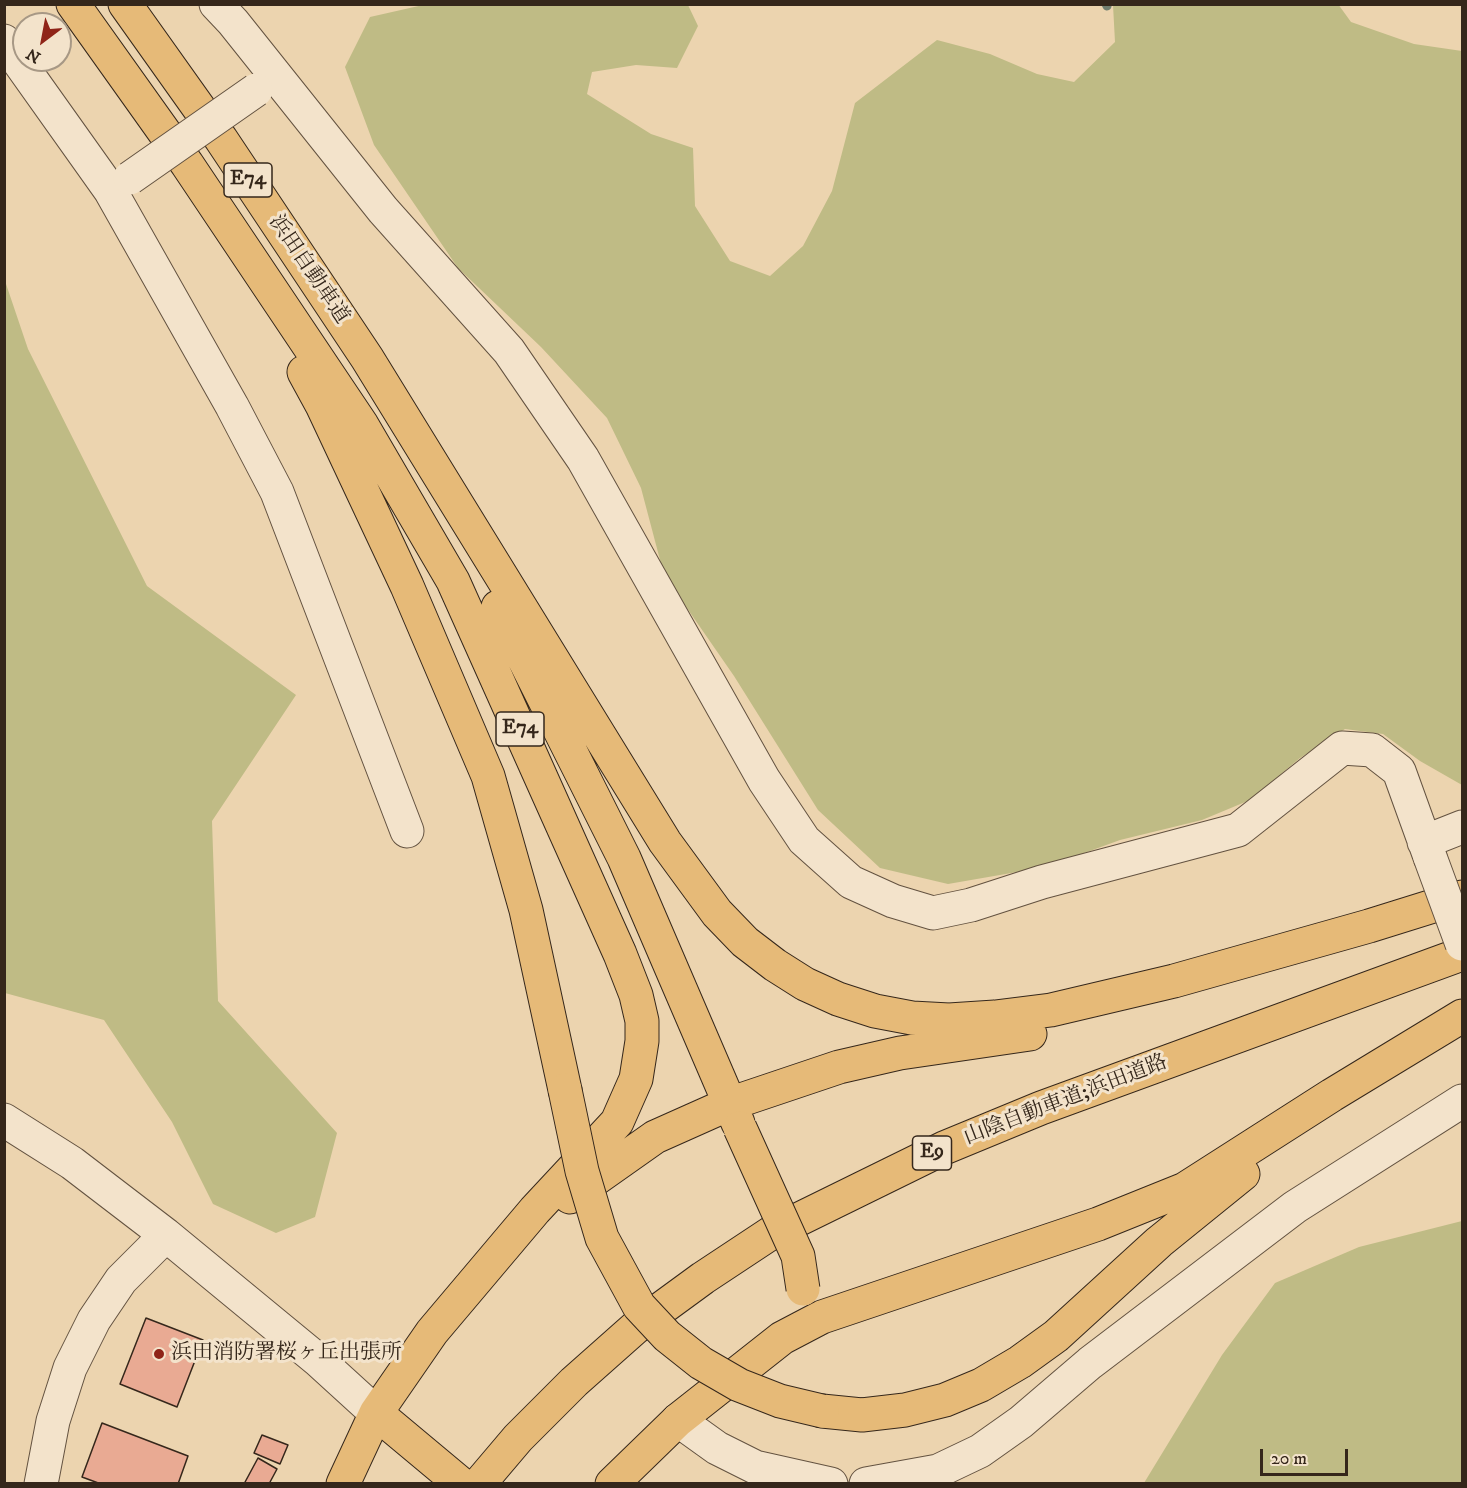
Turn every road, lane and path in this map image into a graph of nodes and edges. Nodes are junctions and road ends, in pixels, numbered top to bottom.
1 (74, 4) edge
2 (125, 4) edge
3 (216, 4) edge
4 (4, 41) edge
5 (266, 84) junction
6 (187, 164) junction
7 (120, 184) junction
8 (367, 358) junction
9 (1462, 827) edge
10 (407, 831) dead end
11 (1427, 849) junction
12 (1462, 897) edge
13 (1369, 926) junction
14 (1462, 944) edge
15 (1462, 954) edge
16 (1462, 1016) edge
17 (1379, 1068) junction
18 (1462, 1101) edge
19 (734, 1116) junction
20 (4, 1120) edge
21 (166, 1234) junction
22 (460, 1297) junction
23 (782, 1338) junction
24 (376, 1413) junction
25 (678, 1420) junction
26 (41, 1484) edge
27 (343, 1484) edge
28 (461, 1484) edge
29 (479, 1484) edge
30 (612, 1484) edge
31 (831, 1484) edge
32 (866, 1484) edge

1 - 6 highway, E74
2 - 8 highway, 浜田自動車道 / E74
3 - 5 street
4 - 7 street
5 - 7 street, bridge
5 - 11 street
6 - 17 highway, bridge
6 - 22 highway, E74
7 - 10 street
8 - 13 highway
8 - 19 highway
9 - 11 street
11 - 14 street, bridge
12 - 13 highway
13 - 19 highway
15 - 29 highway, 山陰自動車道;浜田道路 / E9
16 - 17 highway
17 - 23 highway
18 - 32 street
19 - 22 highway
19 - 23 highway, bridge
20 - 21 street
21 - 24 street
21 - 26 street
22 - 24 highway
23 - 25 highway
24 - 27 highway
24 - 28 highway
25 - 30 highway
25 - 31 street

